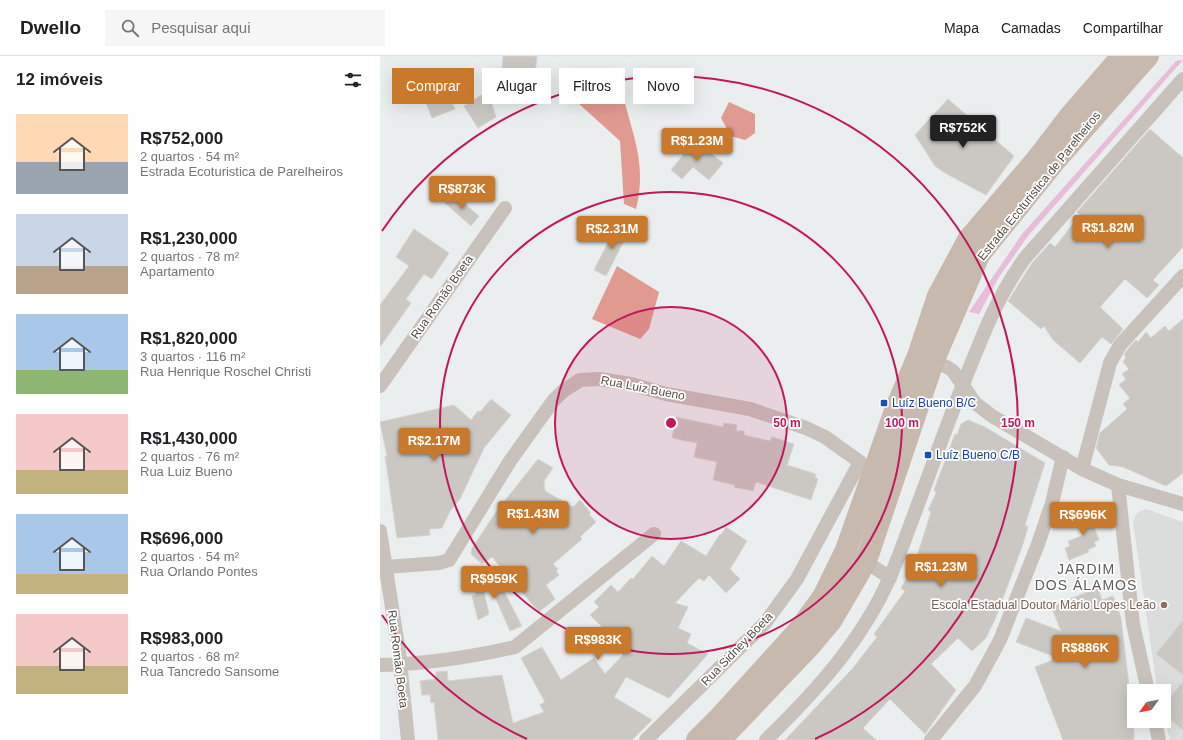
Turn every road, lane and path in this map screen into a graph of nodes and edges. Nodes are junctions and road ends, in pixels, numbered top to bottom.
1 (1122, 56) edge
2 (1148, 56) edge
3 (1183, 79) edge
4 (505, 208) dead end
5 (1183, 276) edge
6 (926, 359) junction
7 (963, 384) junction
8 (380, 386) edge
9 (1063, 457) junction
10 (880, 469) junction
11 (1082, 469) junction
12 (1118, 485) junction
13 (1183, 504) edge
14 (380, 531) edge
15 (654, 534) dead end
16 (846, 550) junction
17 (866, 561) junction
18 (386, 568) junction
19 (890, 578) junction
20 (380, 665) edge
21 (400, 665) junction
22 (1146, 684) edge
23 (1156, 728) edge
24 (408, 740) edge
25 (646, 740) edge
26 (697, 740) edge
27 (720, 740) edge
28 (766, 740) edge
29 (931, 740) edge
30 (1159, 740) edge

1 - 6 main road, Estrada Ecoturistica de Parelheiros
2 - 6 main road, Estrada Ecoturistica de Parelheiros
3 - 7 street
4 - 8 street, Rua Romão Boeta
5 - 11 street
6 - 7 street
6 - 10 main road, Estrada Ecoturistica de Parelheiros
7 - 9 street
7 - 19 street
9 - 11 street
9 - 29 street
10 - 16 main road, Estrada Ecoturistica de Parelheiros
10 - 17 main road, Estrada Ecoturistica de Parelheiros
10 - 18 street, Rua Luiz Bueno
10 - 25 street, Rua Sidney Boeta
11 - 12 street
12 - 13 street
12 - 22 street
14 - 18 street, Rua Romão Boeta
15 - 21 street
16 - 17 street
16 - 26 main road, Estrada Ecoturistica de Parelheiros
17 - 19 street
17 - 27 main road, Estrada Ecoturistica de Parelheiros
18 - 21 street, Rua Romão Boeta
19 - 28 street
20 - 21 street
21 - 24 street, Rua Romão Boeta
23 - 30 street

